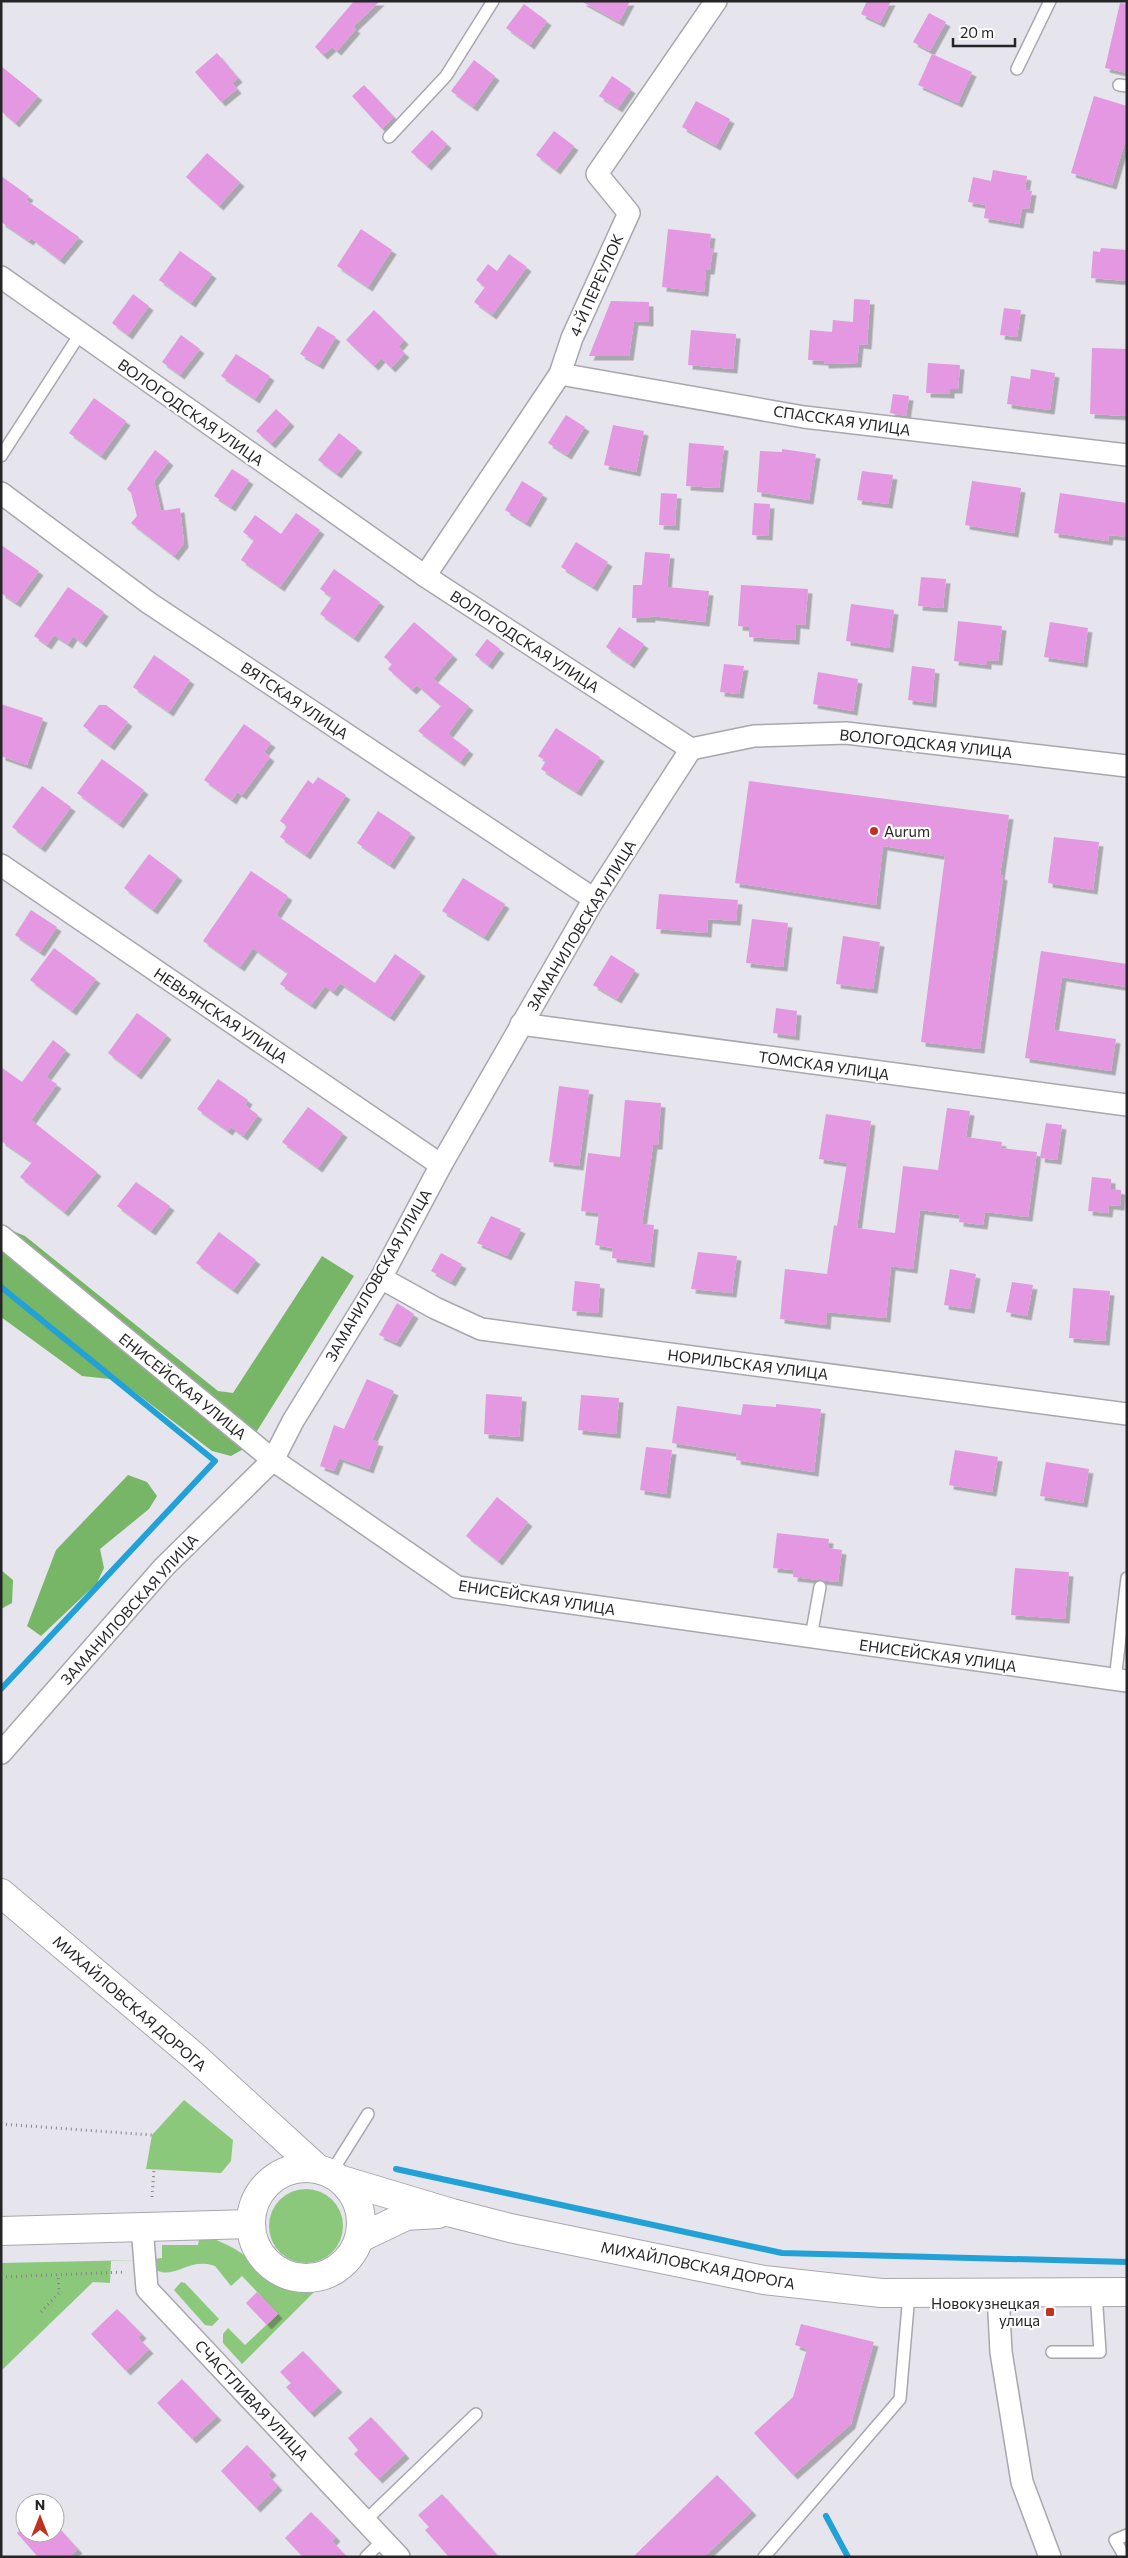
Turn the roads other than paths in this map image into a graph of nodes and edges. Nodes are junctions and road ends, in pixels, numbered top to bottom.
1 (493, 1) edge
2 (716, 1) edge
3 (1050, 1) edge
4 (1017, 69) dead end
5 (389, 137) dead end
6 (1, 277) edge
7 (80, 334) junction
8 (560, 374) junction
9 (1127, 455) edge
10 (1, 456) edge
11 (1, 493) edge
12 (425, 576) junction
13 (691, 749) junction
14 (1127, 766) edge
15 (1, 865) edge
16 (594, 899) junction
17 (521, 1024) junction
18 (1127, 1105) edge
19 (441, 1165) junction
20 (1, 1236) edge
21 (381, 1278) junction
22 (1127, 1414) edge
23 (273, 1460) junction
24 (1127, 1578) edge
25 (820, 1587) dead end
26 (811, 1637) junction
27 (1121, 1680) edge
28 (1, 1753) edge
29 (1, 1893) edge
30 (258, 2114) junction
31 (368, 2114) dead end
32 (330, 2174) junction
33 (264, 2187) junction
34 (452, 2214) junction
35 (251, 2224) junction
36 (142, 2226) junction
37 (1, 2231) edge
38 (360, 2238) junction
39 (1096, 2292) junction
40 (1127, 2292) edge
41 (909, 2294) junction
42 (998, 2294) junction
43 (1052, 2352) dead end
44 (476, 2414) dead end
45 (366, 2520) junction
46 (1127, 2535) edge
47 (383, 2540) junction
48 (366, 2557) edge
49 (399, 2557) edge
50 (764, 2557) edge
51 (1050, 2557) edge
52 (1125, 2557) edge

1 - 5 lane
2 - 8 street, 4-Й ПЕРЕУЛОК
3 - 4 lane
6 - 7 street, ВОЛОГОДСКАЯ УЛИЦА
7 - 10 lane
7 - 12 street, ВОЛОГОДСКАЯ УЛИЦА
8 - 9 street, СПАССКАЯ УЛИЦА
8 - 12 street, 4-Й ПЕРЕУЛОК
11 - 16 street, ВЯТСКАЯ УЛИЦА
12 - 13 street, ВОЛОГОДСКАЯ УЛИЦА
13 - 14 street, ВОЛОГОДСКАЯ УЛИЦА
13 - 16 street, ЗАМАНИЛОВСКАЯ УЛИЦА
15 - 19 street, НЕВЬЯНСКАЯ УЛИЦА
16 - 17 street, ЗАМАНИЛОВСКАЯ УЛИЦА
17 - 18 street, ТОМСКАЯ УЛИЦА
17 - 19 street, ЗАМАНИЛОВСКАЯ УЛИЦА
19 - 21 street, ЗАМАНИЛОВСКАЯ УЛИЦА
20 - 23 street, ЕНИСЕЙСКАЯ УЛИЦА
21 - 22 street, НОРИЛЬСКАЯ УЛИЦА
21 - 23 street, ЗАМАНИЛОВСКАЯ УЛИЦА
23 - 26 street, ЕНИСЕЙСКАЯ УЛИЦА
23 - 28 street, ЗАМАНИЛОВСКАЯ УЛИЦА
24 - 27 lane
25 - 26 lane
26 - 27 street, ЕНИСЕЙСКАЯ УЛИЦА
29 - 30 street, МИХАЙЛОВСКАЯ ДОРОГА
30 - 32 street, МИХАЙЛОВСКАЯ ДОРОГА
30 - 33 street, МИХАЙЛОВСКАЯ ДОРОГА
31 - 32 lane
32 - 33 street
32 - 34 street, МИХАЙЛОВСКАЯ ДОРОГА
32 - 38 street
33 - 35 street
34 - 38 street, МИХАЙЛОВСКАЯ ДОРОГА
34 - 41 street, МИХАЙЛОВСКАЯ ДОРОГА
35 - 36 street
35 - 38 street
36 - 37 street
36 - 45 street, СЧАСТЛИВАЯ УЛИЦА
39 - 40 street, МИХАЙЛОВСКАЯ ДОРОГА
39 - 42 street, МИХАЙЛОВСКАЯ ДОРОГА
39 - 43 lane
41 - 42 street, МИХАЙЛОВСКАЯ ДОРОГА
41 - 50 lane
42 - 51 street
44 - 45 lane
45 - 47 street, СЧАСТЛИВАЯ УЛИЦА
46 - 52 lane
47 - 48 lane
47 - 49 street, СЧАСТЛИВАЯ УЛИЦА

